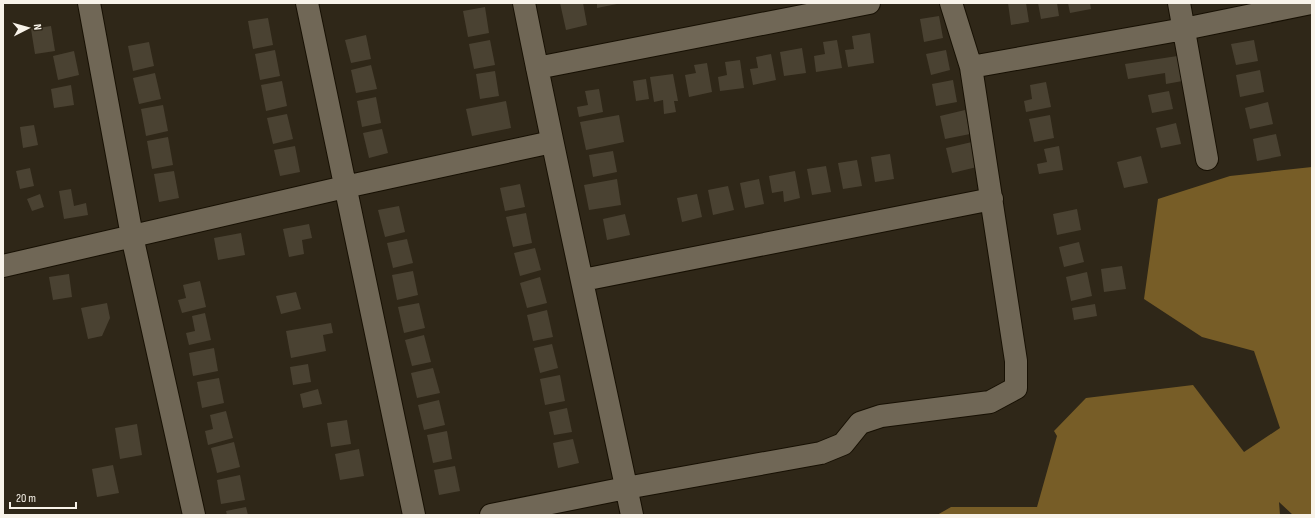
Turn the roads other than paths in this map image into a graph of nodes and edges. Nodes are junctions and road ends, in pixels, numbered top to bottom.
1 (89, 3) edge
2 (307, 3) edge
3 (524, 3) edge
4 (869, 3) edge
5 (950, 3) edge
6 (1179, 3) edge
7 (1311, 3) edge
8 (1184, 28) junction
9 (971, 67) junction
10 (537, 68) junction
11 (552, 142) junction
12 (1207, 159) dead end
13 (345, 187) junction
14 (992, 199) junction
15 (132, 236) junction
16 (3, 266) edge
17 (583, 280) junction
18 (626, 488) junction
19 (194, 515) edge
20 (414, 515) edge
21 (491, 515) edge
22 (632, 515) edge

1 - 15 street
2 - 13 street
3 - 10 street
4 - 10 street
5 - 9 street
6 - 8 street
7 - 8 street
8 - 9 street
8 - 12 street
9 - 14 street
10 - 11 street
11 - 13 street
11 - 17 street
13 - 15 street
13 - 20 street
14 - 17 street
14 - 18 street
15 - 16 street
15 - 19 street
17 - 18 street
18 - 21 street
18 - 22 street

